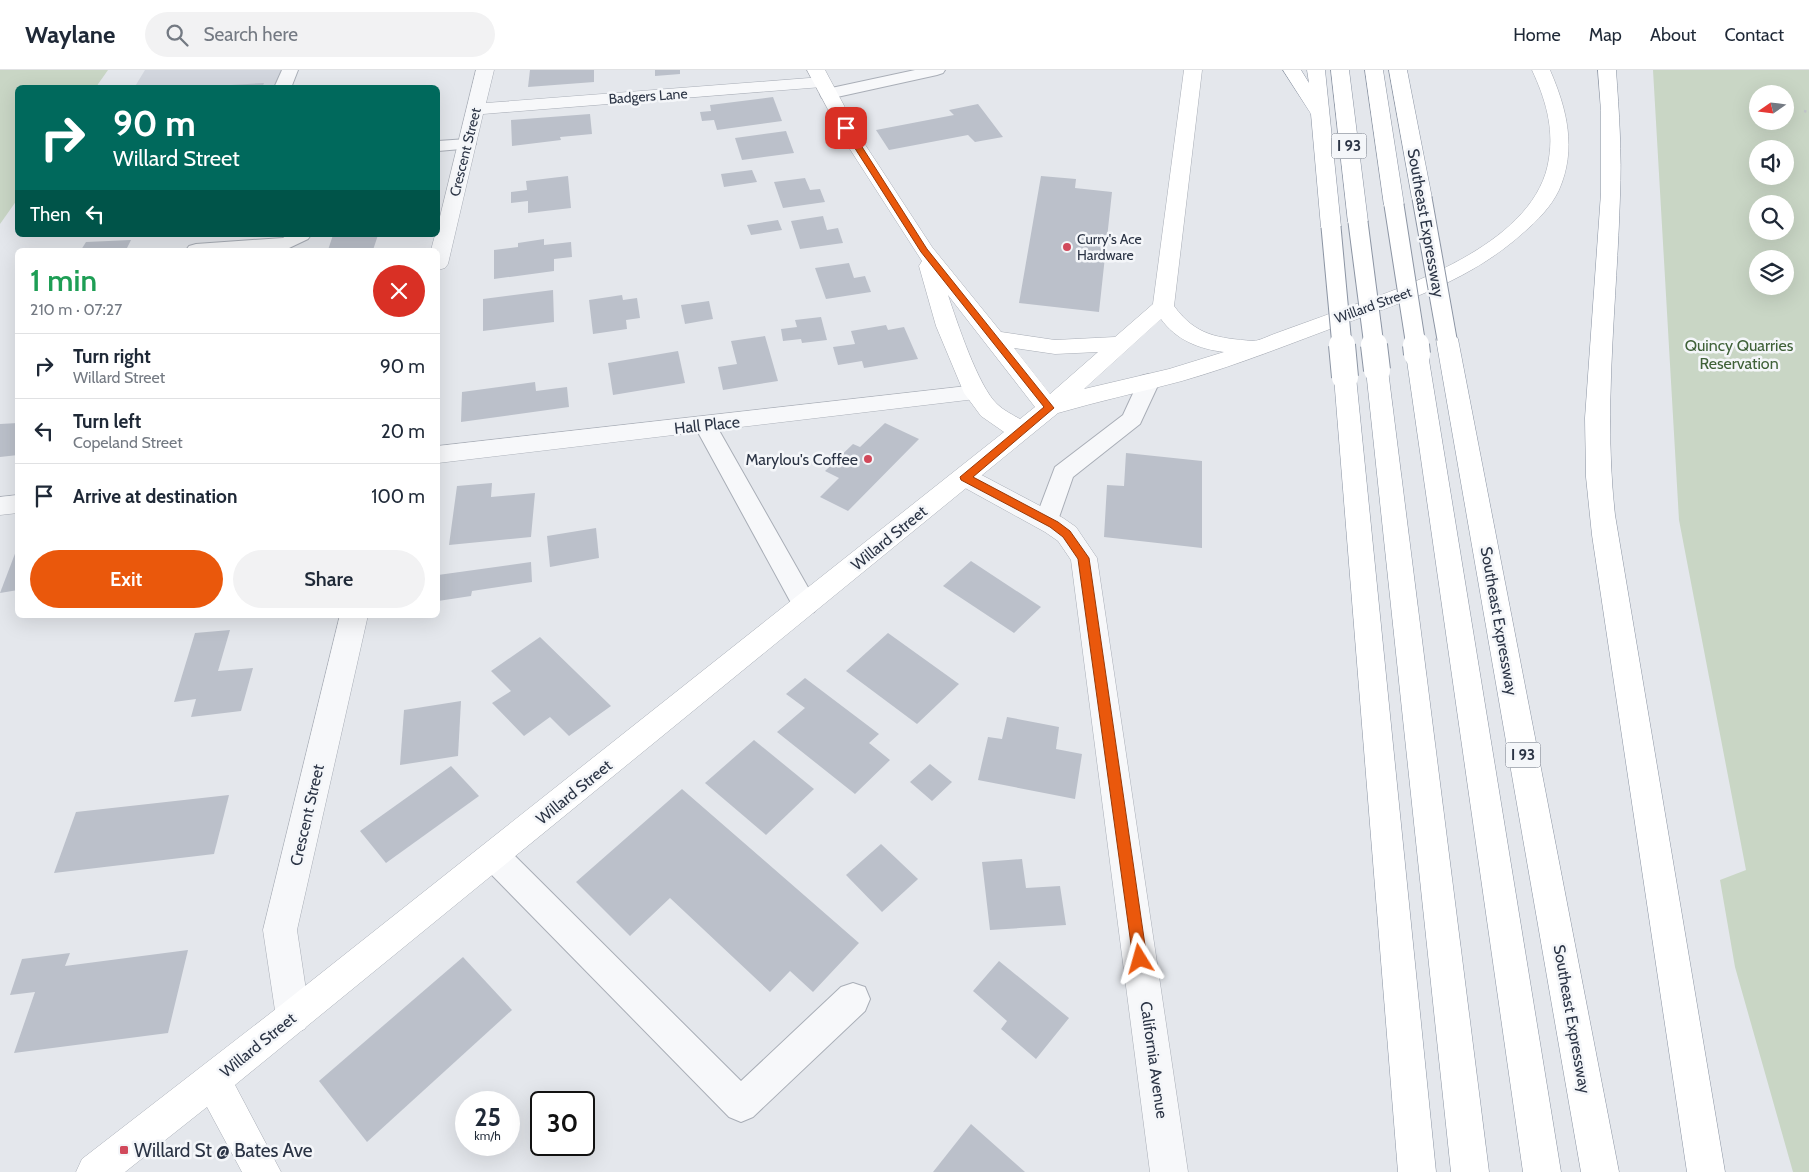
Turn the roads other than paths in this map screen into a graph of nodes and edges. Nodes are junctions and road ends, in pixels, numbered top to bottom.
1 (290, 70) edge
2 (485, 70) edge
3 (937, 70) edge
4 (1193, 70) edge
5 (1292, 70) edge
6 (1316, 70) edge
7 (1340, 70) edge
8 (1374, 70) edge
9 (1398, 70) edge
10 (1541, 70) edge
11 (1607, 70) edge
12 (822, 82) edge
13 (283, 85) edge
14 (475, 109) junction
15 (1319, 116) junction
16 (467, 144) junction
17 (440, 146) edge
18 (443, 217) edge
19 (298, 237) edge
20 (222, 248) edge
21 (440, 248) edge
22 (924, 250) junction
23 (1163, 306) junction
24 (993, 338) junction
25 (1122, 344) junction
26 (1266, 344) junction
27 (1149, 381) junction
28 (976, 393) junction
29 (1049, 408) junction
30 (705, 425) junction
31 (1020, 431) junction
32 (440, 455) edge
33 (965, 477) junction
34 (15, 504) edge
35 (0, 506) edge
36 (1046, 520) junction
37 (805, 606) junction
38 (353, 618) edge
39 (494, 856) junction
40 (853, 999) dead end
41 (293, 1017) junction
42 (213, 1081) junction
43 (95, 1172) edge
44 (262, 1172) edge
45 (1169, 1172) edge
46 (1417, 1172) edge
47 (1470, 1172) edge
48 (1542, 1172) edge
49 (1600, 1172) edge
50 (1706, 1172) edge

1 - 13 lane
2 - 14 street, Crescent Street
3 - 12 lane
4 - 23 main road
5 - 15 main road
6 - 15 main road, I 93
7 - 47 main road, I 93, bridge
8 - 48 main road, I 93, bridge
9 - 49 main road, Southeast Expressway / I 93, bridge
10 - 26 main road, Willard Street
11 - 50 main road
12 - 14 street, Badgers Lane
12 - 22 main road
14 - 16 street, Crescent Street
15 - 46 main road, I 93, bridge
16 - 17 lane
16 - 18 street, Crescent Street
18 - 21 street, Crescent Street
19 - 20 lane
22 - 24 main road
22 - 28 main road
23 - 25 main road, Willard Street
23 - 26 main road
24 - 25 main road
24 - 29 main road
25 - 29 main road, Willard Street
26 - 27 main road, Willard Street
27 - 29 main road, Willard Street
27 - 36 lane
28 - 30 street, Hall Place
28 - 31 main road
29 - 31 main road, Willard Street
30 - 32 street, Hall Place
30 - 37 lane
31 - 33 main road, Willard Street
33 - 36 street, California Avenue
33 - 37 main road, Willard Street
34 - 35 street
36 - 45 street, California Avenue
37 - 39 main road, Willard Street
38 - 41 street, Crescent Street
39 - 40 lane
39 - 41 main road, Willard Street
41 - 42 main road, Willard Street
42 - 43 main road, Willard Street
42 - 44 main road

